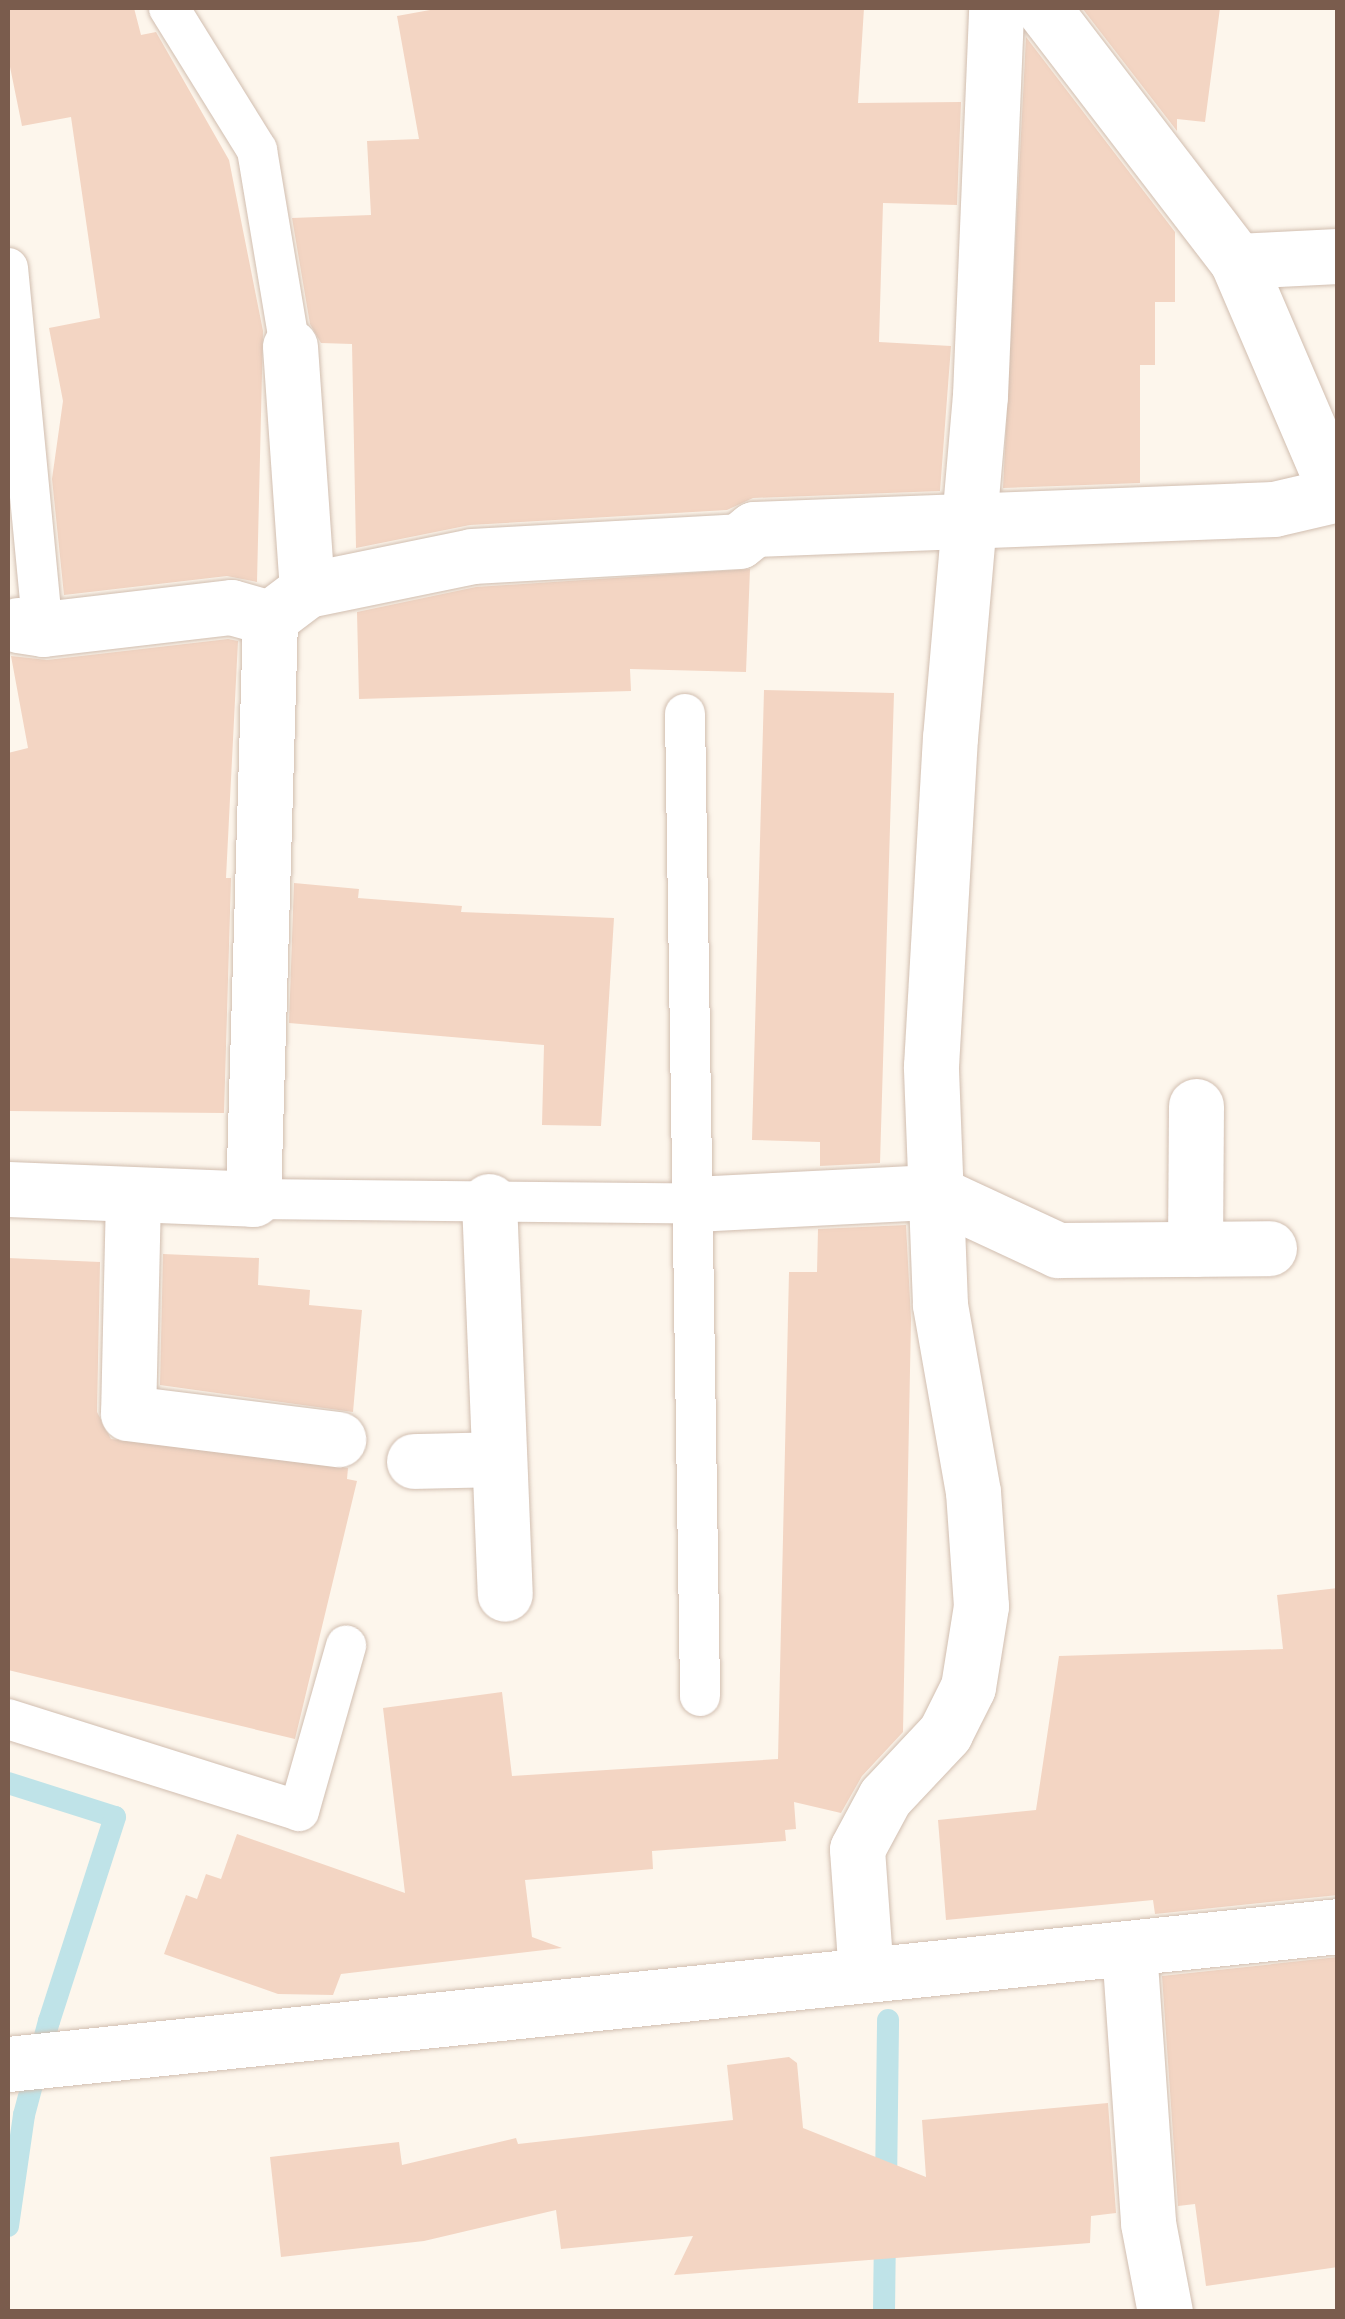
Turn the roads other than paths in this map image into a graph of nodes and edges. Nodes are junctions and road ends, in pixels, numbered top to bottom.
1 (169, 8) edge
2 (996, 8) edge
3 (1043, 8) edge
4 (1338, 256) edge
5 (1237, 260) junction
6 (8, 268) edge
7 (290, 347) joint
8 (1337, 494) edge
9 (971, 520) junction
10 (288, 604) junction
11 (23, 627) edge
12 (685, 714) dead end
13 (1196, 1106) dead end
14 (8, 1189) edge
15 (933, 1192) junction
16 (133, 1196) junction
17 (254, 1199) junction
18 (489, 1201) junction
19 (694, 1204) junction
20 (1269, 1248) dead end
21 (1195, 1249) junction
22 (338, 1439) dead end
23 (500, 1460) junction
24 (414, 1461) dead end
25 (505, 1594) dead end
26 (346, 1646) dead end
27 (700, 1696) dead end
28 (8, 1720) edge
29 (1338, 1926) edge
30 (1129, 1949) junction
31 (866, 1975) junction
32 (8, 2064) edge
33 (1165, 2312) edge

1 - 7 lane
2 - 9 street
3 - 5 street
4 - 5 street
5 - 8 street
6 - 11 lane
7 - 10 street
8 - 9 street
9 - 10 street
9 - 15 street
10 - 11 street
10 - 17 street
12 - 19 lane
13 - 21 street
14 - 16 street
15 - 19 street
15 - 21 street
15 - 31 street
16 - 17 street
16 - 22 street
17 - 18 lane
18 - 19 lane
18 - 23 street
19 - 27 lane
20 - 21 street
23 - 24 street
23 - 25 street
26 - 28 lane
29 - 30 street
30 - 31 street
30 - 33 street
31 - 32 street

